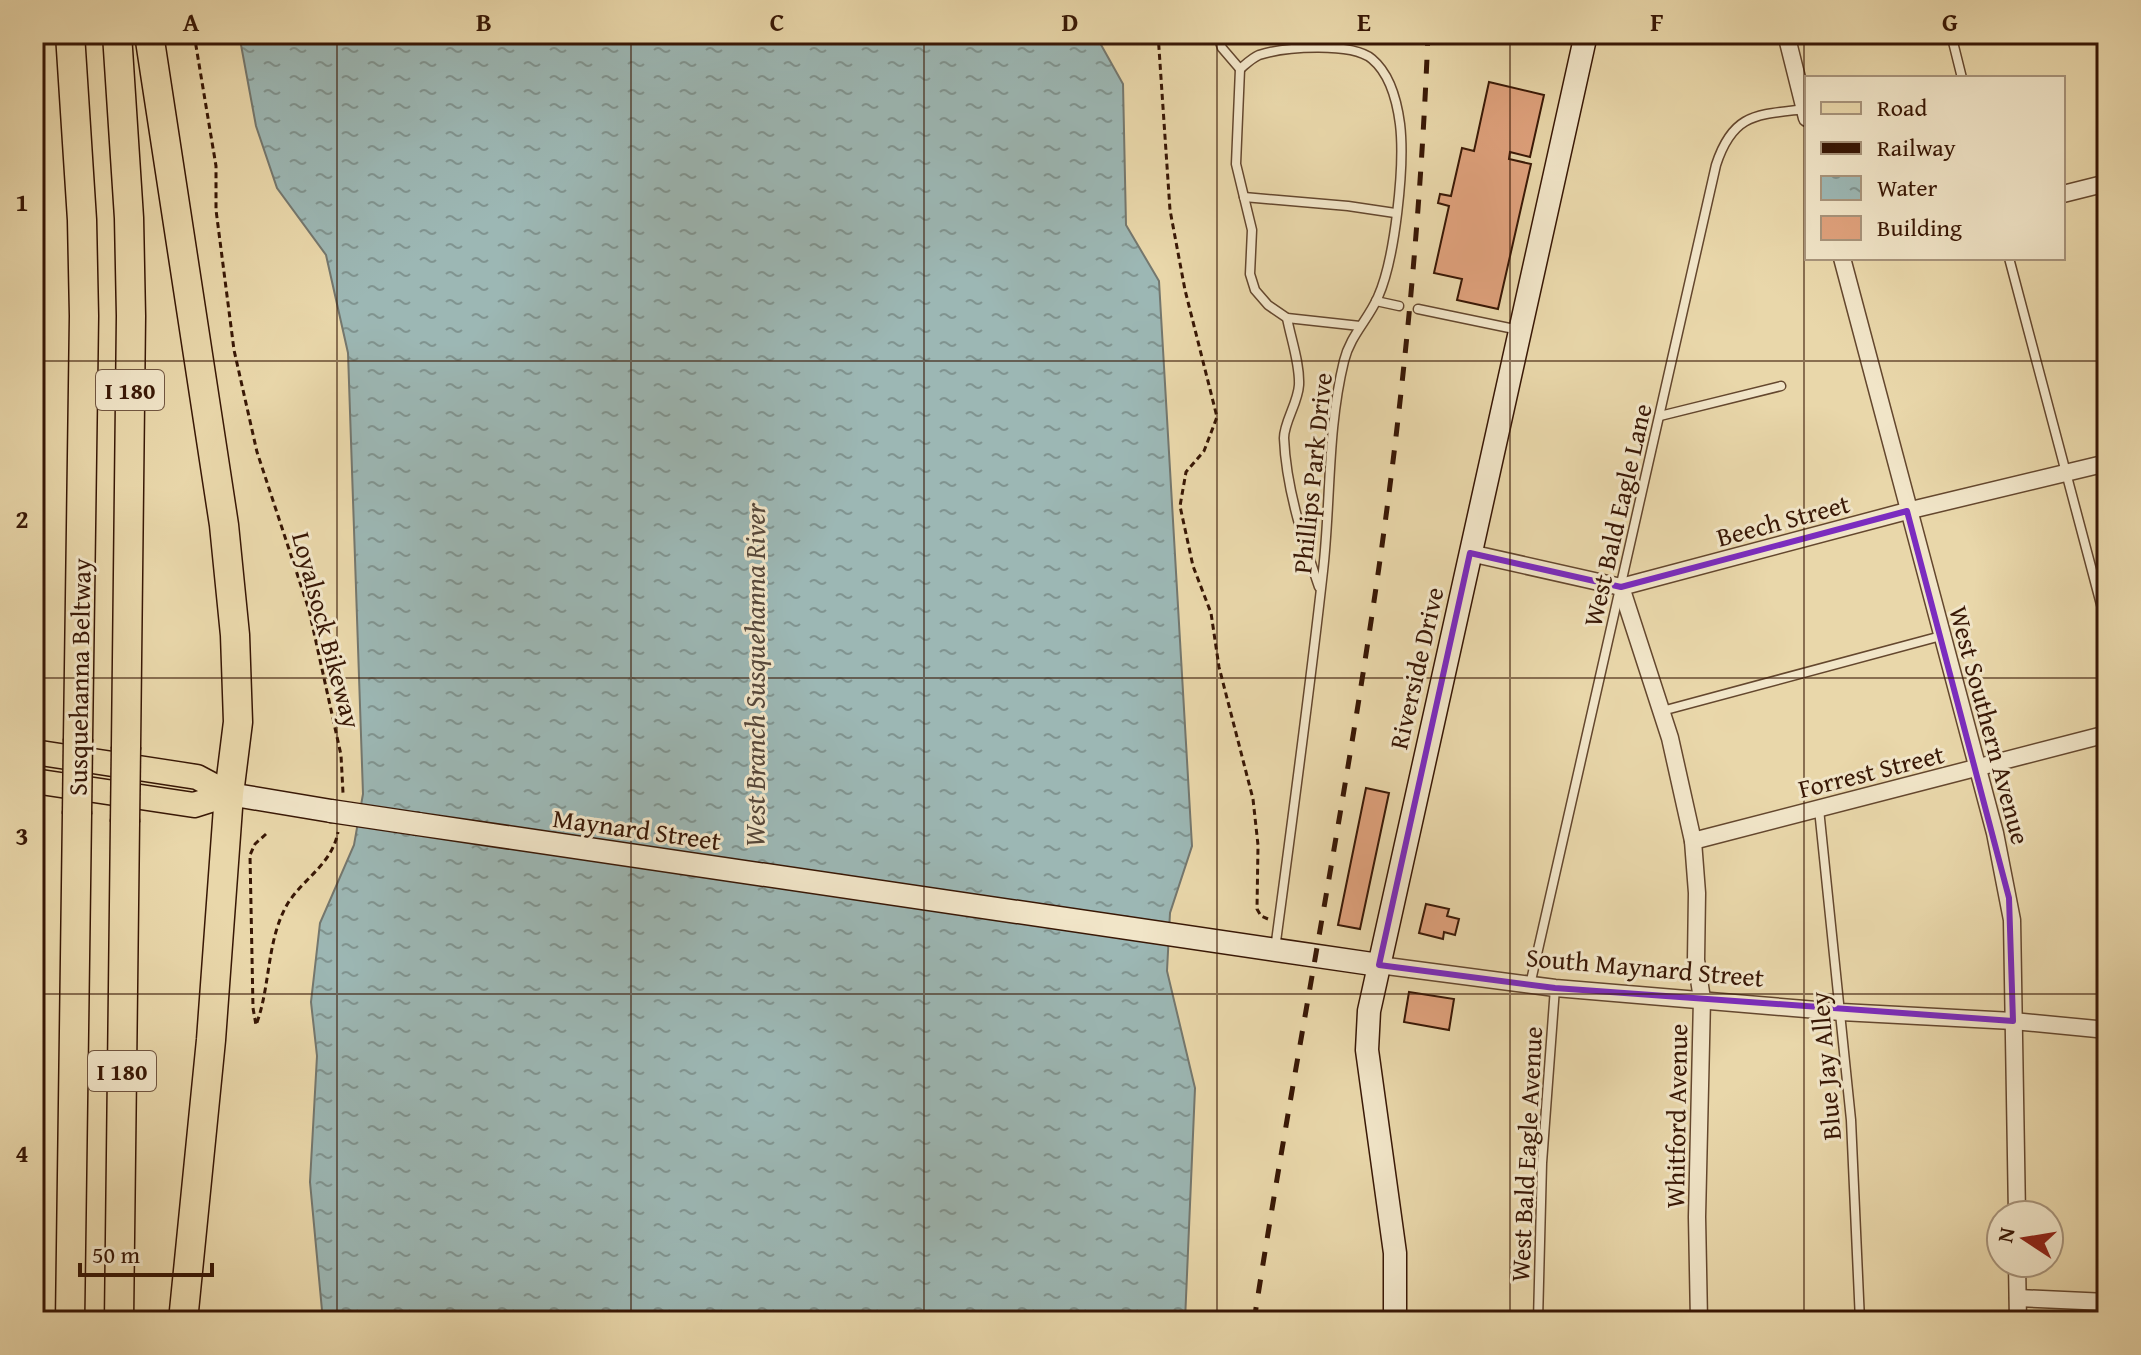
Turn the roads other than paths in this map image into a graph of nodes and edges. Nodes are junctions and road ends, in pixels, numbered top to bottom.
1 (70, 34) edge
2 (117, 34) edge
3 (149, 34) edge
4 (1217, 34) edge
5 (1586, 34) edge
6 (1786, 34) edge
7 (1951, 34) edge
8 (1240, 69) junction
9 (1962, 76) edge
10 (1805, 110) edge
11 (1805, 114) edge
12 (2107, 183) edge
13 (2065, 194) edge
14 (1244, 197) junction
15 (1395, 213) junction
16 (1843, 260) edge
17 (2010, 260) edge
18 (1376, 301) junction
19 (1399, 306) dead end
20 (1418, 309) dead end
21 (1287, 318) junction
22 (1360, 326) junction
23 (1520, 330) junction
24 (1781, 386) dead end
25 (1660, 416) junction
26 (2107, 463) edge
27 (2066, 474) junction
28 (1907, 511) junction
29 (1470, 553) junction
30 (1621, 587) junction
31 (1320, 592) junction
32 (2107, 627) edge
33 (1941, 636) junction
34 (1662, 711) junction
35 (2107, 734) edge
36 (34, 752) edge
37 (1978, 769) junction
38 (34, 781) edge
39 (229, 794) junction
40 (1819, 809) junction
41 (1693, 841) junction
42 (1181, 936) joint
43 (1275, 950) junction
44 (1379, 965) junction
45 (1530, 986) junction
46 (1555, 988) junction
47 (1702, 999) junction
48 (1841, 1012) junction
49 (2013, 1021) junction
50 (2107, 1030) edge
51 (2017, 1199) edge
52 (2017, 1279) edge
53 (2018, 1298) junction
54 (2107, 1302) edge
55 (70, 1321) edge
56 (119, 1321) edge
57 (183, 1321) edge
58 (1395, 1321) edge
59 (1538, 1321) edge
60 (1699, 1321) edge
61 (1860, 1321) edge
62 (2018, 1321) edge

1 - 55 highway, Susquehanna Beltway / I 180, bridge
2 - 56 highway, Susquehanna Beltway / I 180, bridge
3 - 39 highway
4 - 8 lane
5 - 23 main road, Riverside Drive
6 - 10 street
7 - 9 lane
8 - 14 lane
8 - 15 lane, Phillips Park Drive
11 - 25 lane, West Bald Eagle Lane
12 - 13 street
14 - 15 lane
14 - 21 lane
15 - 18 lane, Phillips Park Drive
16 - 28 street, West Southern Avenue
17 - 27 lane
18 - 19 lane
18 - 22 lane, Phillips Park Drive
20 - 23 lane
21 - 22 lane
21 - 31 lane
22 - 31 lane, Phillips Park Drive
23 - 29 main road, Riverside Drive
24 - 25 lane
25 - 30 lane, West Bald Eagle Lane
26 - 27 street, Beech Street
27 - 28 street, Beech Street
27 - 32 lane
28 - 30 street, Beech Street
28 - 33 street, West Southern Avenue
29 - 30 street, Beech Street
29 - 44 main road, Riverside Drive
30 - 34 street, Whitford Avenue
30 - 45 lane, West Bald Eagle Lane
31 - 43 lane, Phillips Park Drive
33 - 34 lane
33 - 37 street, West Southern Avenue
34 - 41 street, Whitford Avenue
35 - 37 street, Forrest Street
36 - 39 main road, Maynard Street
37 - 40 street, Forrest Street
37 - 49 street, West Southern Avenue
38 - 39 main road, Maynard Street
39 - 42 main road, Maynard Street, bridge
39 - 57 highway
40 - 41 street, Forrest Street
40 - 48 lane, Blue Jay Alley
41 - 47 street, Whitford Avenue
42 - 43 main road, South Maynard Street
43 - 44 main road, South Maynard Street
44 - 45 street, South Maynard Street
44 - 58 main road, Riverside Drive
45 - 46 street, South Maynard Street
46 - 47 street, South Maynard Street
46 - 59 lane, West Bald Eagle Avenue
47 - 48 street, South Maynard Street
47 - 60 street, Whitford Avenue
48 - 49 street, South Maynard Street
48 - 61 lane, Blue Jay Alley
49 - 50 street, South Maynard Street
49 - 51 street, West Southern Avenue
52 - 53 street
53 - 54 street
53 - 62 street

